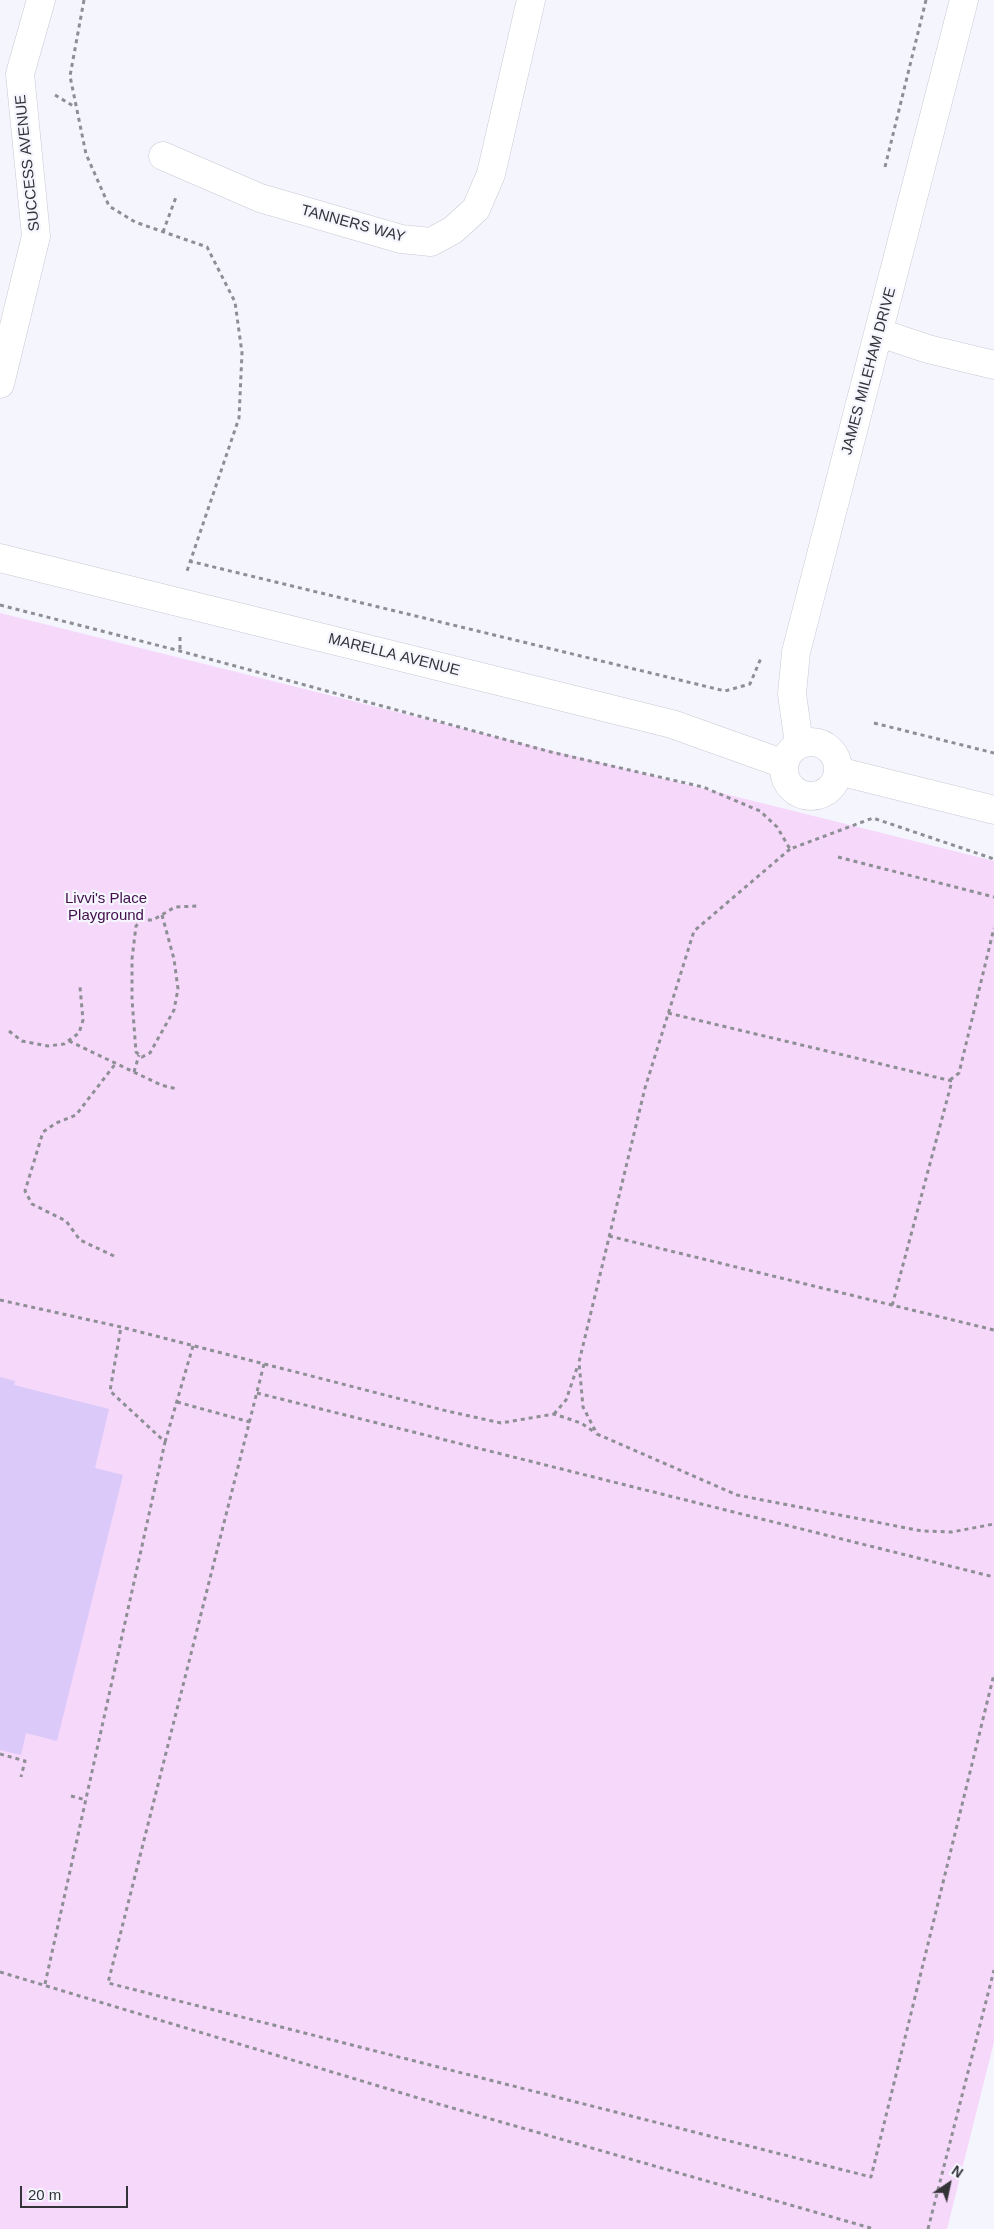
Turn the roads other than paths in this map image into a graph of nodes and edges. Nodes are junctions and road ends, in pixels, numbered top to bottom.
1 (41, 0) edge
2 (531, 0) edge
3 (964, 0) edge
4 (163, 156) dead end
5 (880, 333) junction
6 (994, 364) edge
7 (0, 384) edge
8 (0, 558) edge
9 (792, 754) junction
10 (838, 771) junction
11 (994, 810) edge

1 - 7 street, SUCCESS AVENUE
2 - 4 street, TANNERS WAY
3 - 5 street, JAMES MILEHAM DRIVE
5 - 6 street
5 - 9 street, JAMES MILEHAM DRIVE
8 - 9 street, MARELLA AVENUE
9 - 10 street
9 - 10 street
10 - 11 street

